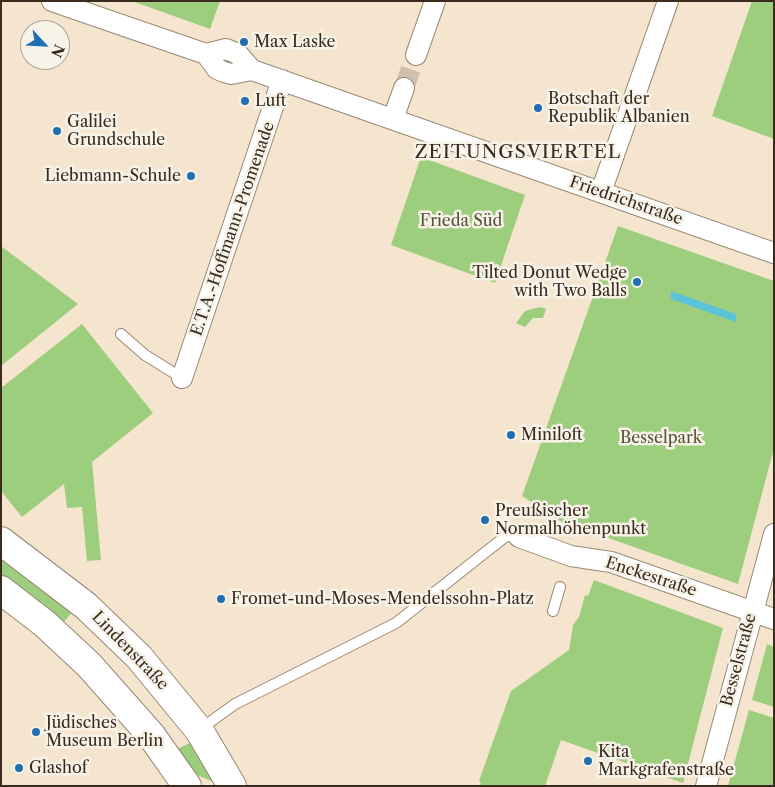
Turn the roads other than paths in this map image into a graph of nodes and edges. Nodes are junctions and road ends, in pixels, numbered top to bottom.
1 (52, 1) edge
2 (436, 1) edge
3 (668, 1) edge
4 (416, 55) tunnel mouth
5 (282, 80) junction
6 (404, 88) tunnel mouth
7 (393, 120) junction
8 (602, 192) junction
9 (774, 253) edge
10 (121, 334) dead end
11 (182, 378) joint
12 (774, 534) edge
13 (519, 537) joint
14 (1, 541) edge
15 (560, 587) dead end
16 (1, 590) edge
17 (553, 611) dead end
18 (752, 612) junction
19 (774, 618) edge
20 (199, 730) junction
21 (188, 783) edge
22 (232, 786) edge
23 (706, 786) edge

1 - 5 street, Friedrichstraße
2 - 4 street
3 - 8 street
5 - 7 street, Friedrichstraße
5 - 11 street, E.T.A.-Hoffmann-Promenade
6 - 7 street
7 - 8 street, Friedrichstraße
8 - 9 street, Friedrichstraße
10 - 11 lane
12 - 18 street, Besselstraße
13 - 18 street, Enckestraße
13 - 20 lane
14 - 20 main road, Lindenstraße
15 - 17 lane
16 - 21 main road
18 - 19 street, Enckestraße
18 - 23 street, Besselstraße
20 - 22 main road, Lindenstraße

